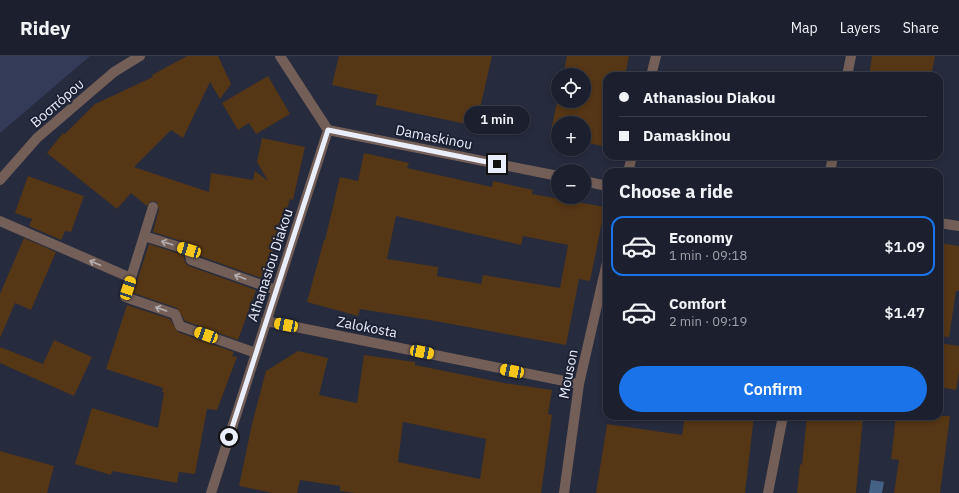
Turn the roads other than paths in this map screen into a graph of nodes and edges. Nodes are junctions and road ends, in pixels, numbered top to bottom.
1 (140, 56) edge
2 (280, 56) edge
3 (656, 56) edge
4 (851, 56) edge
5 (653, 72) edge
6 (848, 72) edge
7 (328, 130) junction
8 (551, 175) edge
9 (0, 180) edge
10 (591, 183) edge
11 (603, 185) edge
12 (154, 207) dead end
13 (0, 221) edge
14 (943, 224) edge
15 (959, 226) edge
16 (144, 236) junction
17 (131, 278) junction
18 (603, 279) edge
19 (276, 290) junction
20 (266, 321) junction
21 (256, 353) junction
22 (579, 384) junction
23 (782, 420) edge
24 (211, 493) edge
25 (564, 493) edge
26 (768, 493) edge

1 - 9 street, Βοσπόρου
2 - 7 street
3 - 5 street
4 - 6 street
7 - 8 street, Damaskinou
7 - 19 street, Athanasiou Diakou
10 - 11 street
12 - 16 street
17 -> 13 street
14 - 15 street
16 - 17 street
19 -> 16 street
21 -> 17 street
18 - 22 street, Mouson
19 - 20 street, Athanasiou Diakou
20 - 21 street, Athanasiou Diakou
20 - 22 street, Zalokosta
21 - 24 street, Athanasiou Diakou
22 - 25 street, Mouson
23 - 26 street

